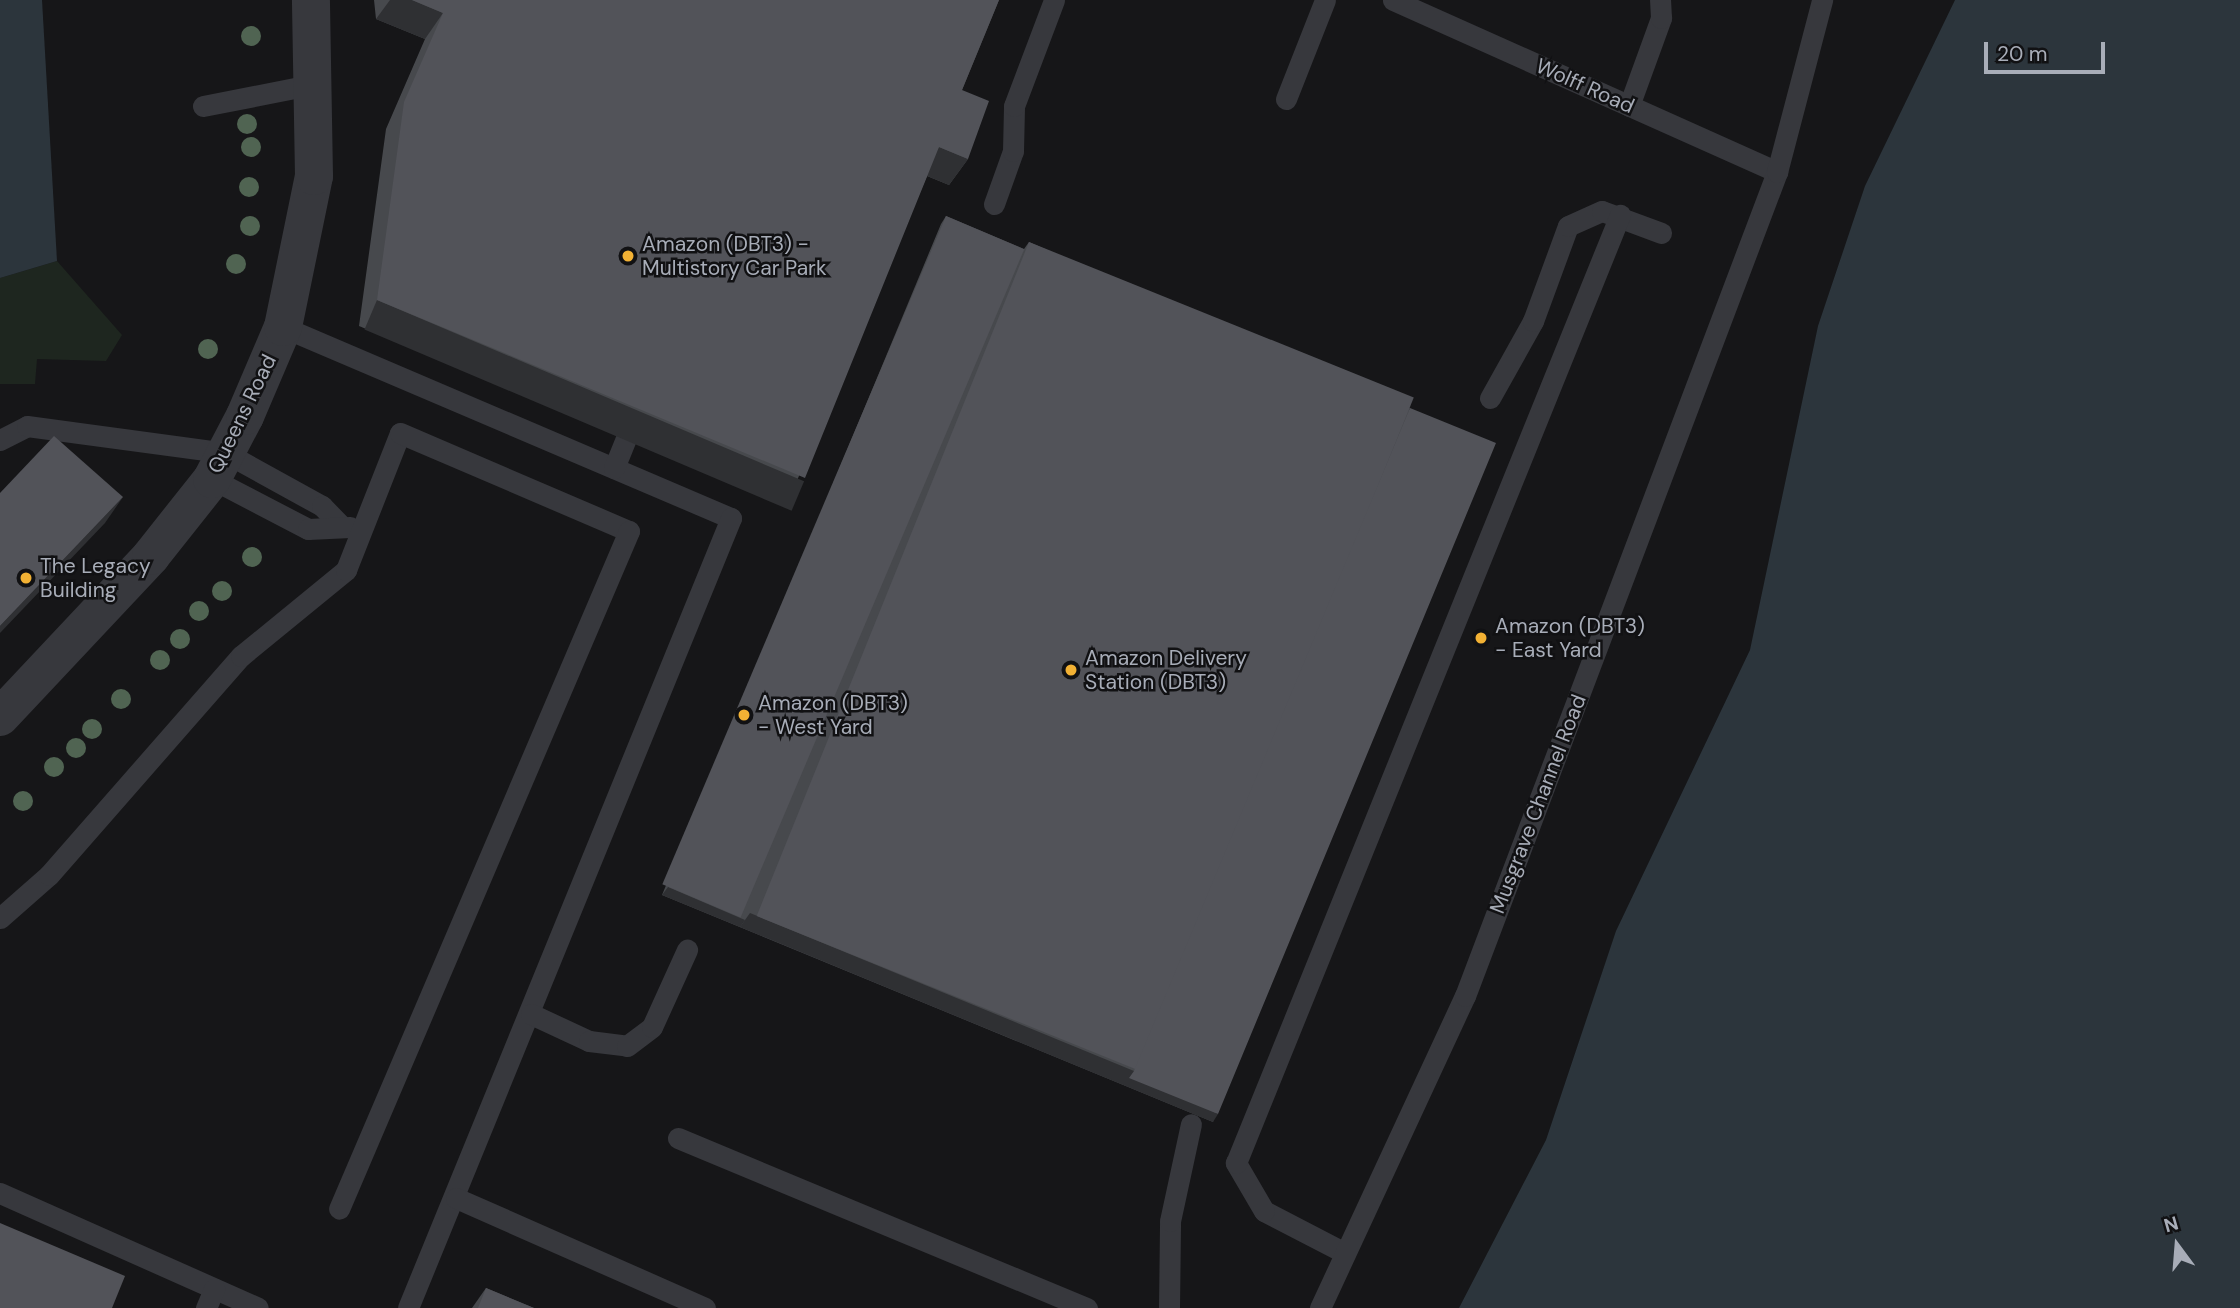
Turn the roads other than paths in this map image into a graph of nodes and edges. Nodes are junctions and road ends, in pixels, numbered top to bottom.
1 (311, 0) edge
2 (1054, 0) edge
3 (1325, 0) edge
4 (1394, 0) edge
5 (1660, 0) edge
6 (1822, 0) edge
7 (1431, 8) edge
8 (315, 83) junction
9 (1286, 99) dead end
10 (203, 106) dead end
11 (1629, 106) junction
12 (1777, 172) junction
13 (994, 204) dead end
14 (1620, 215) junction
15 (1661, 233) dead end
16 (283, 327) junction
17 (1490, 398) dead end
18 (628, 434) edge
19 (0, 440) edge
20 (219, 466) junction
21 (614, 468) junction
22 (341, 526) junction
23 (362, 528) junction
24 (0, 717) edge
25 (0, 918) edge
26 (687, 950) dead end
27 (531, 1014) junction
28 (1191, 1124) dead end
29 (678, 1138) dead end
30 (0, 1193) edge
31 (456, 1198) junction
32 (339, 1209) dead end
33 (1345, 1253) junction
34 (210, 1298) edge
35 (258, 1308) edge
36 (408, 1308) edge
37 (705, 1308) edge
38 (1087, 1308) edge
39 (1169, 1308) edge
40 (1320, 1308) edge

1 - 8 street, Queens Road
2 - 13 lane
3 - 9 lane
4 - 7 lane, Wolff Road
5 - 11 lane
6 - 12 lane, Musgrave Channel Road
7 - 11 lane, Wolff Road
8 - 10 lane
8 - 16 street, Queens Road
11 - 12 lane, Wolff Road
12 - 33 lane, Musgrave Channel Road
14 - 15 lane
14 - 17 lane
14 - 33 lane
16 - 20 street, Queens Road
16 - 21 lane
18 - 21 lane
19 - 20 lane
20 - 22 lane
20 - 22 lane
20 - 24 street, Queens Road
21 - 27 lane
22 - 23 lane
23 - 25 lane
23 - 32 lane
26 - 27 lane
27 - 31 lane
28 - 39 lane
29 - 38 lane
30 - 34 lane
31 - 36 lane
31 - 37 lane
33 - 40 lane, Musgrave Channel Road
34 - 35 lane

